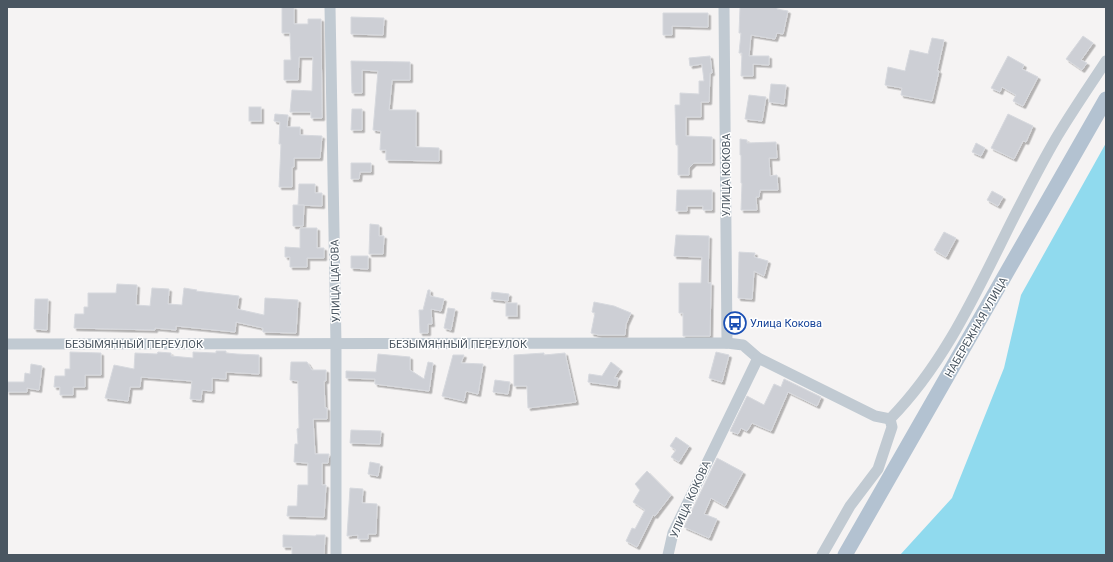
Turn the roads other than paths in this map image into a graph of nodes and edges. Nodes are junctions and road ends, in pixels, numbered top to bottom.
1 (330, 7) edge
2 (724, 7) edge
3 (1106, 61) edge
4 (1106, 99) edge
5 (727, 343) junction
6 (7, 344) edge
7 (336, 344) junction
8 (758, 358) junction
9 (890, 419) junction
10 (336, 555) edge
11 (668, 555) edge
12 (822, 555) edge
13 (845, 555) edge

1 - 7 street, УЛИЦА ЦАГОВА
2 - 5 street, УЛИЦА КОКОВА
3 - 9 street
4 - 13 main road, НАБЕРЕЖНАЯ УЛИЦА
5 - 7 street, БЕЗЫМЯННЫЙ ПЕРЕУЛОК
5 - 8 street, БЕЗЫМЯННЫЙ ПЕРЕУЛОК
6 - 7 street, БЕЗЫМЯННЫЙ ПЕРЕУЛОК
7 - 10 street, УЛИЦА ЦАГОВА
8 - 9 street, БЕЗЫМЯННЫЙ ПЕРЕУЛОК
8 - 11 street, УЛИЦА КОКОВА
9 - 12 street

